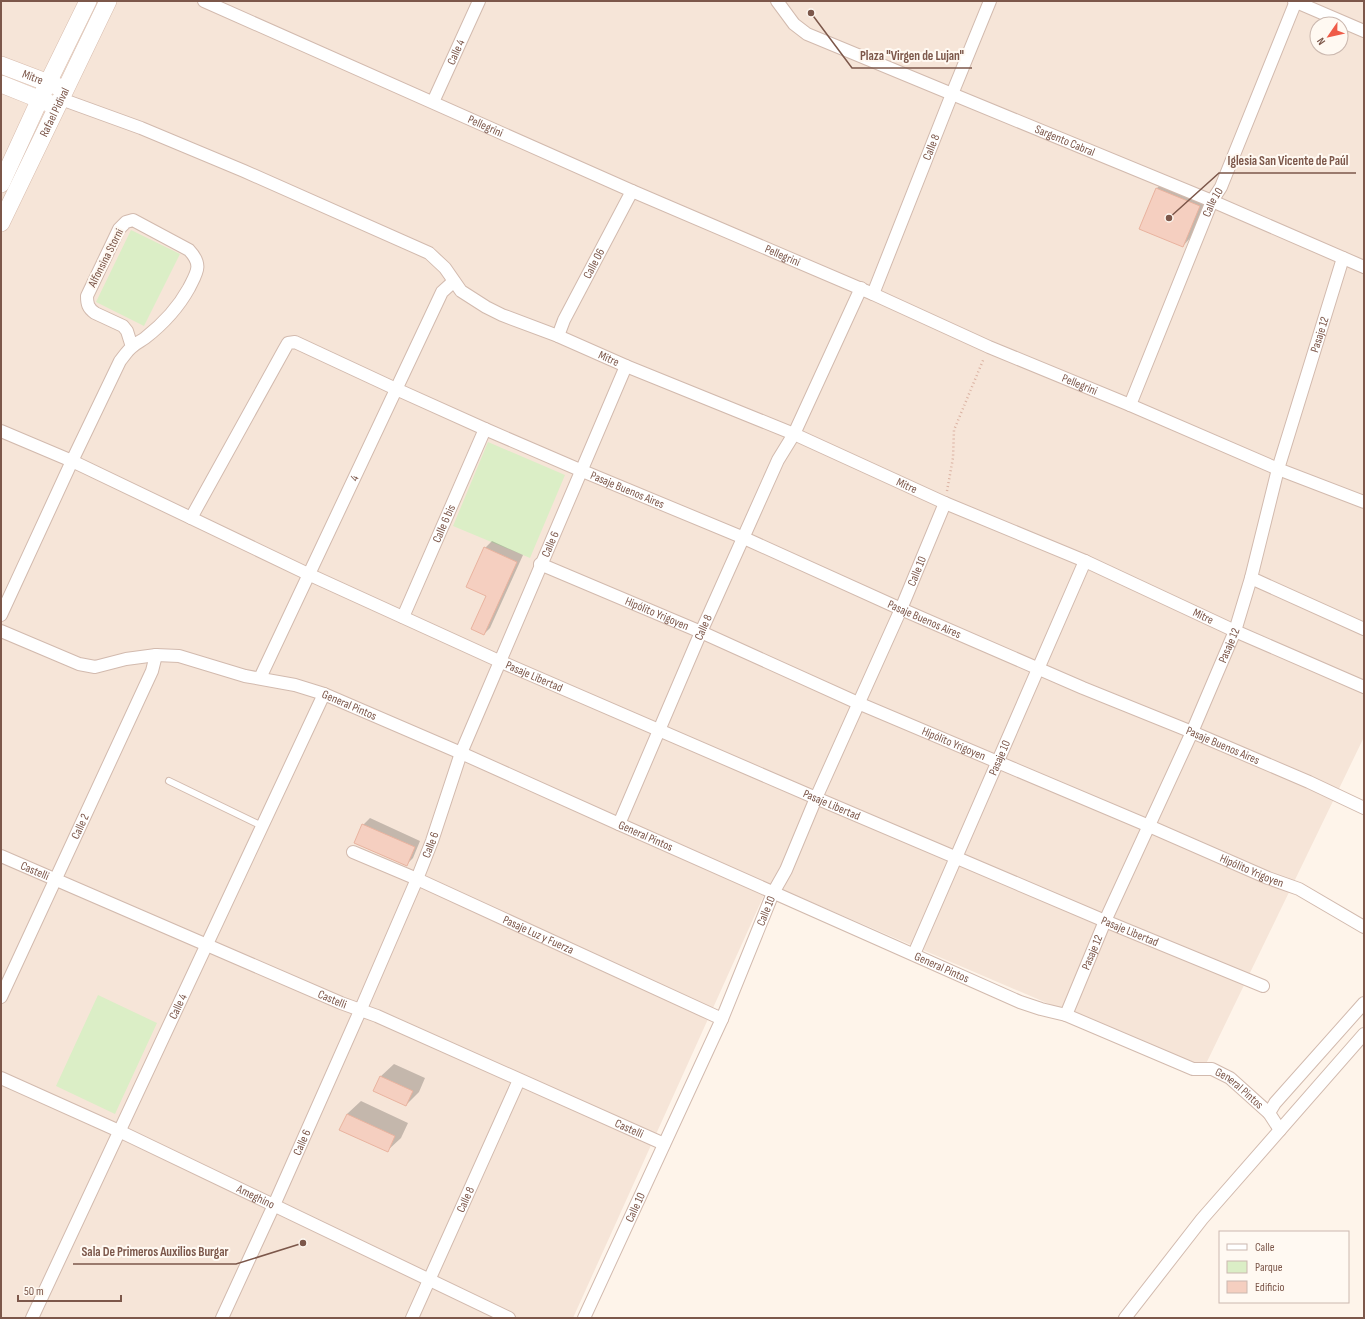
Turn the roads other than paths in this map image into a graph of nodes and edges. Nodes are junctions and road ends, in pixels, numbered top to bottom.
1 (88, 1) edge
2 (108, 1) edge
3 (204, 1) edge
4 (479, 1) edge
5 (777, 1) edge
6 (990, 1) edge
7 (1295, 1) edge
8 (1364, 31) edge
9 (1, 65) edge
10 (1, 84) edge
11 (48, 84) junction
12 (952, 94) junction
13 (61, 98) junction
14 (40, 99) junction
15 (433, 102) junction
16 (1, 184) edge
17 (632, 191) junction
18 (1212, 201) junction
19 (1, 223) edge
20 (1343, 258) junction
21 (1364, 267) edge
22 (453, 282) junction
23 (861, 288) junction
24 (874, 294) junction
25 (558, 336) junction
26 (132, 347) junction
27 (626, 366) junction
28 (396, 389) junction
29 (1130, 404) junction
30 (485, 429) junction
31 (1, 431) edge
32 (794, 434) junction
33 (72, 461) junction
34 (1278, 469) junction
35 (580, 470) junction
36 (1364, 502) edge
37 (945, 503) junction
38 (191, 518) junction
39 (744, 538) junction
40 (1085, 561) junction
41 (540, 564) junction
42 (308, 574) junction
43 (1250, 578) junction
44 (900, 609) junction
45 (1, 615) edge
46 (403, 617) junction
47 (1364, 629) edge
48 (1, 631) edge
49 (1235, 631) junction
50 (701, 632) junction
51 (156, 655) junction
52 (499, 661) junction
53 (1039, 668) junction
54 (260, 678) junction
55 (1364, 687) edge
56 (324, 694) junction
57 (858, 703) junction
58 (658, 730) junction
59 (1192, 732) junction
60 (461, 753) junction
61 (998, 763) junction
62 (169, 781) dead end
63 (816, 798) junction
64 (1364, 808) edge
65 (619, 824) junction
66 (262, 826) junction
67 (1149, 826) junction
68 (353, 852) dead end
69 (1, 856) edge
70 (956, 858) junction
71 (55, 879) junction
72 (417, 879) junction
73 (773, 893) junction
74 (1105, 921) junction
75 (1364, 927) edge
76 (206, 945) junction
77 (914, 954) junction
78 (1263, 986) dead end
79 (1, 997) edge
80 (1364, 1003) edge
81 (360, 1011) junction
82 (1066, 1015) junction
83 (722, 1019) junction
84 (1364, 1034) edge
85 (1, 1078) edge
86 (519, 1080) junction
87 (1269, 1113) junction
88 (1280, 1130) junction
89 (120, 1131) junction
90 (664, 1144) junction
91 (274, 1205) junction
92 (430, 1280) junction
93 (32, 1318) edge
94 (222, 1318) edge
95 (412, 1318) edge
96 (509, 1318) edge
97 (584, 1318) edge
98 (1125, 1318) edge

1 - 11 street, Rafael Pidival
2 - 13 street, Rafael Pidival
3 - 15 street, Pellegrini
4 - 15 street, Calle 4
5 - 12 street, Sargento Cabral
6 - 12 street, Calle 8
7 - 8 street
7 - 18 street, Calle 10
9 - 11 street, Mitre
10 - 14 street, Mitre
11 - 13 street, Mitre
11 - 14 street, Rafael Pidival
12 - 18 street, Sargento Cabral
12 - 24 street, Calle 8
13 - 14 street, Mitre
13 - 19 street, Rafael Pidival
13 - 22 street, Mitre
14 - 16 street, Rafael Pidival
15 - 17 street, Pellegrini
17 - 23 street, Pellegrini
17 - 25 street, Calle 06
18 - 20 street, Sargento Cabral
18 - 29 street, Calle 10
20 - 21 street, Sargento Cabral
20 - 34 street, Pasaje 12
22 - 25 street, Mitre
22 - 28 street, 4
23 - 24 street, Pellegrini
23 - 32 street, Calle 8
24 - 29 street, Pellegrini
25 - 27 street, Mitre
26 - 26 street, Alfonsina Storni
26 - 33 street, Alfonsina Storni
27 - 32 street, Mitre
27 - 35 street, Calle 6
28 - 30 street, Pasaje Buenos Aires
28 - 38 street, Pasaje Buenos Aires
28 - 42 street, 4
29 - 34 street, Pellegrini
30 - 35 street, Pasaje Buenos Aires
30 - 46 street, Calle 6 bis
31 - 33 street, Pasaje Libertad
32 - 37 street, Mitre
32 - 39 street, Calle 8
33 - 38 street, Pasaje Libertad
33 - 45 street, Alfonsina Storni
34 - 36 street, Pellegrini
34 - 43 street, Pasaje 12
35 - 39 street, Pasaje Buenos Aires
35 - 41 street, Calle 6
37 - 40 street, Mitre
37 - 44 street, Calle 10
38 - 42 street, Pasaje Libertad
39 - 44 street, Pasaje Buenos Aires
39 - 50 street, Calle 8
40 - 49 street, Mitre
40 - 53 street, Pasaje 10
41 - 50 street, Hipólito Yrigoyen
41 - 52 street, Calle 6
42 - 46 street, Pasaje Libertad
42 - 54 street, 4
43 - 47 street
43 - 49 street, Pasaje 12
44 - 53 street, Pasaje Buenos Aires
44 - 57 street, Calle 10
46 - 52 street, Pasaje Libertad
48 - 51 street, General Pintos
49 - 55 street, Mitre
49 - 59 street, Pasaje 12
50 - 57 street, Hipólito Yrigoyen
50 - 58 street, Calle 8
51 - 54 street, General Pintos
51 - 71 street, Calle 2
52 - 58 street, Pasaje Libertad
52 - 60 street, Calle 6
53 - 59 street, Pasaje Buenos Aires
53 - 61 street, Pasaje 10
54 - 56 street, General Pintos
56 - 60 street, General Pintos
56 - 66 street, Calle 4
57 - 61 street, Hipólito Yrigoyen
57 - 63 street, Calle 10
58 - 63 street, Pasaje Libertad
58 - 65 street, Calle 8
59 - 64 street, Pasaje Buenos Aires
59 - 67 street, Pasaje 12
60 - 65 street, General Pintos
60 - 72 street, Calle 6
61 - 67 street, Hipólito Yrigoyen
61 - 70 street, Pasaje 10
62 - 66 lane
63 - 70 street, Pasaje Libertad
63 - 73 street, Calle 10
65 - 73 street, General Pintos
66 - 76 street, Calle 4
67 - 74 street, Pasaje 12
67 - 75 street, Hipólito Yrigoyen
68 - 72 street, Pasaje Luz y Fuerza
69 - 71 street, Castelli
70 - 74 street, Pasaje Libertad
70 - 77 street, Pasaje 10
71 - 76 street, Castelli
71 - 79 street, Calle 2
72 - 81 street, Calle 6
72 - 83 street, Pasaje Luz y Fuerza
73 - 77 street, General Pintos
73 - 83 street, Calle 10
74 - 78 street, Pasaje Libertad
74 - 82 street, Pasaje 12
76 - 81 street, Castelli
76 - 89 street, Calle 4
77 - 82 street, General Pintos
80 - 87 street
81 - 86 street, Castelli
81 - 91 street, Calle 6
82 - 87 street, General Pintos
83 - 90 street, Calle 10
84 - 88 street
85 - 89 street, Ameghino
86 - 90 street, Castelli
86 - 92 street, Calle 8
87 - 88 street, General Pintos
88 - 98 street
89 - 91 street, Ameghino
89 - 93 street, Calle 4
90 - 97 street, Calle 10
91 - 92 street, Ameghino
91 - 94 street, Calle 6
92 - 95 street, Calle 8
92 - 96 street, Ameghino

